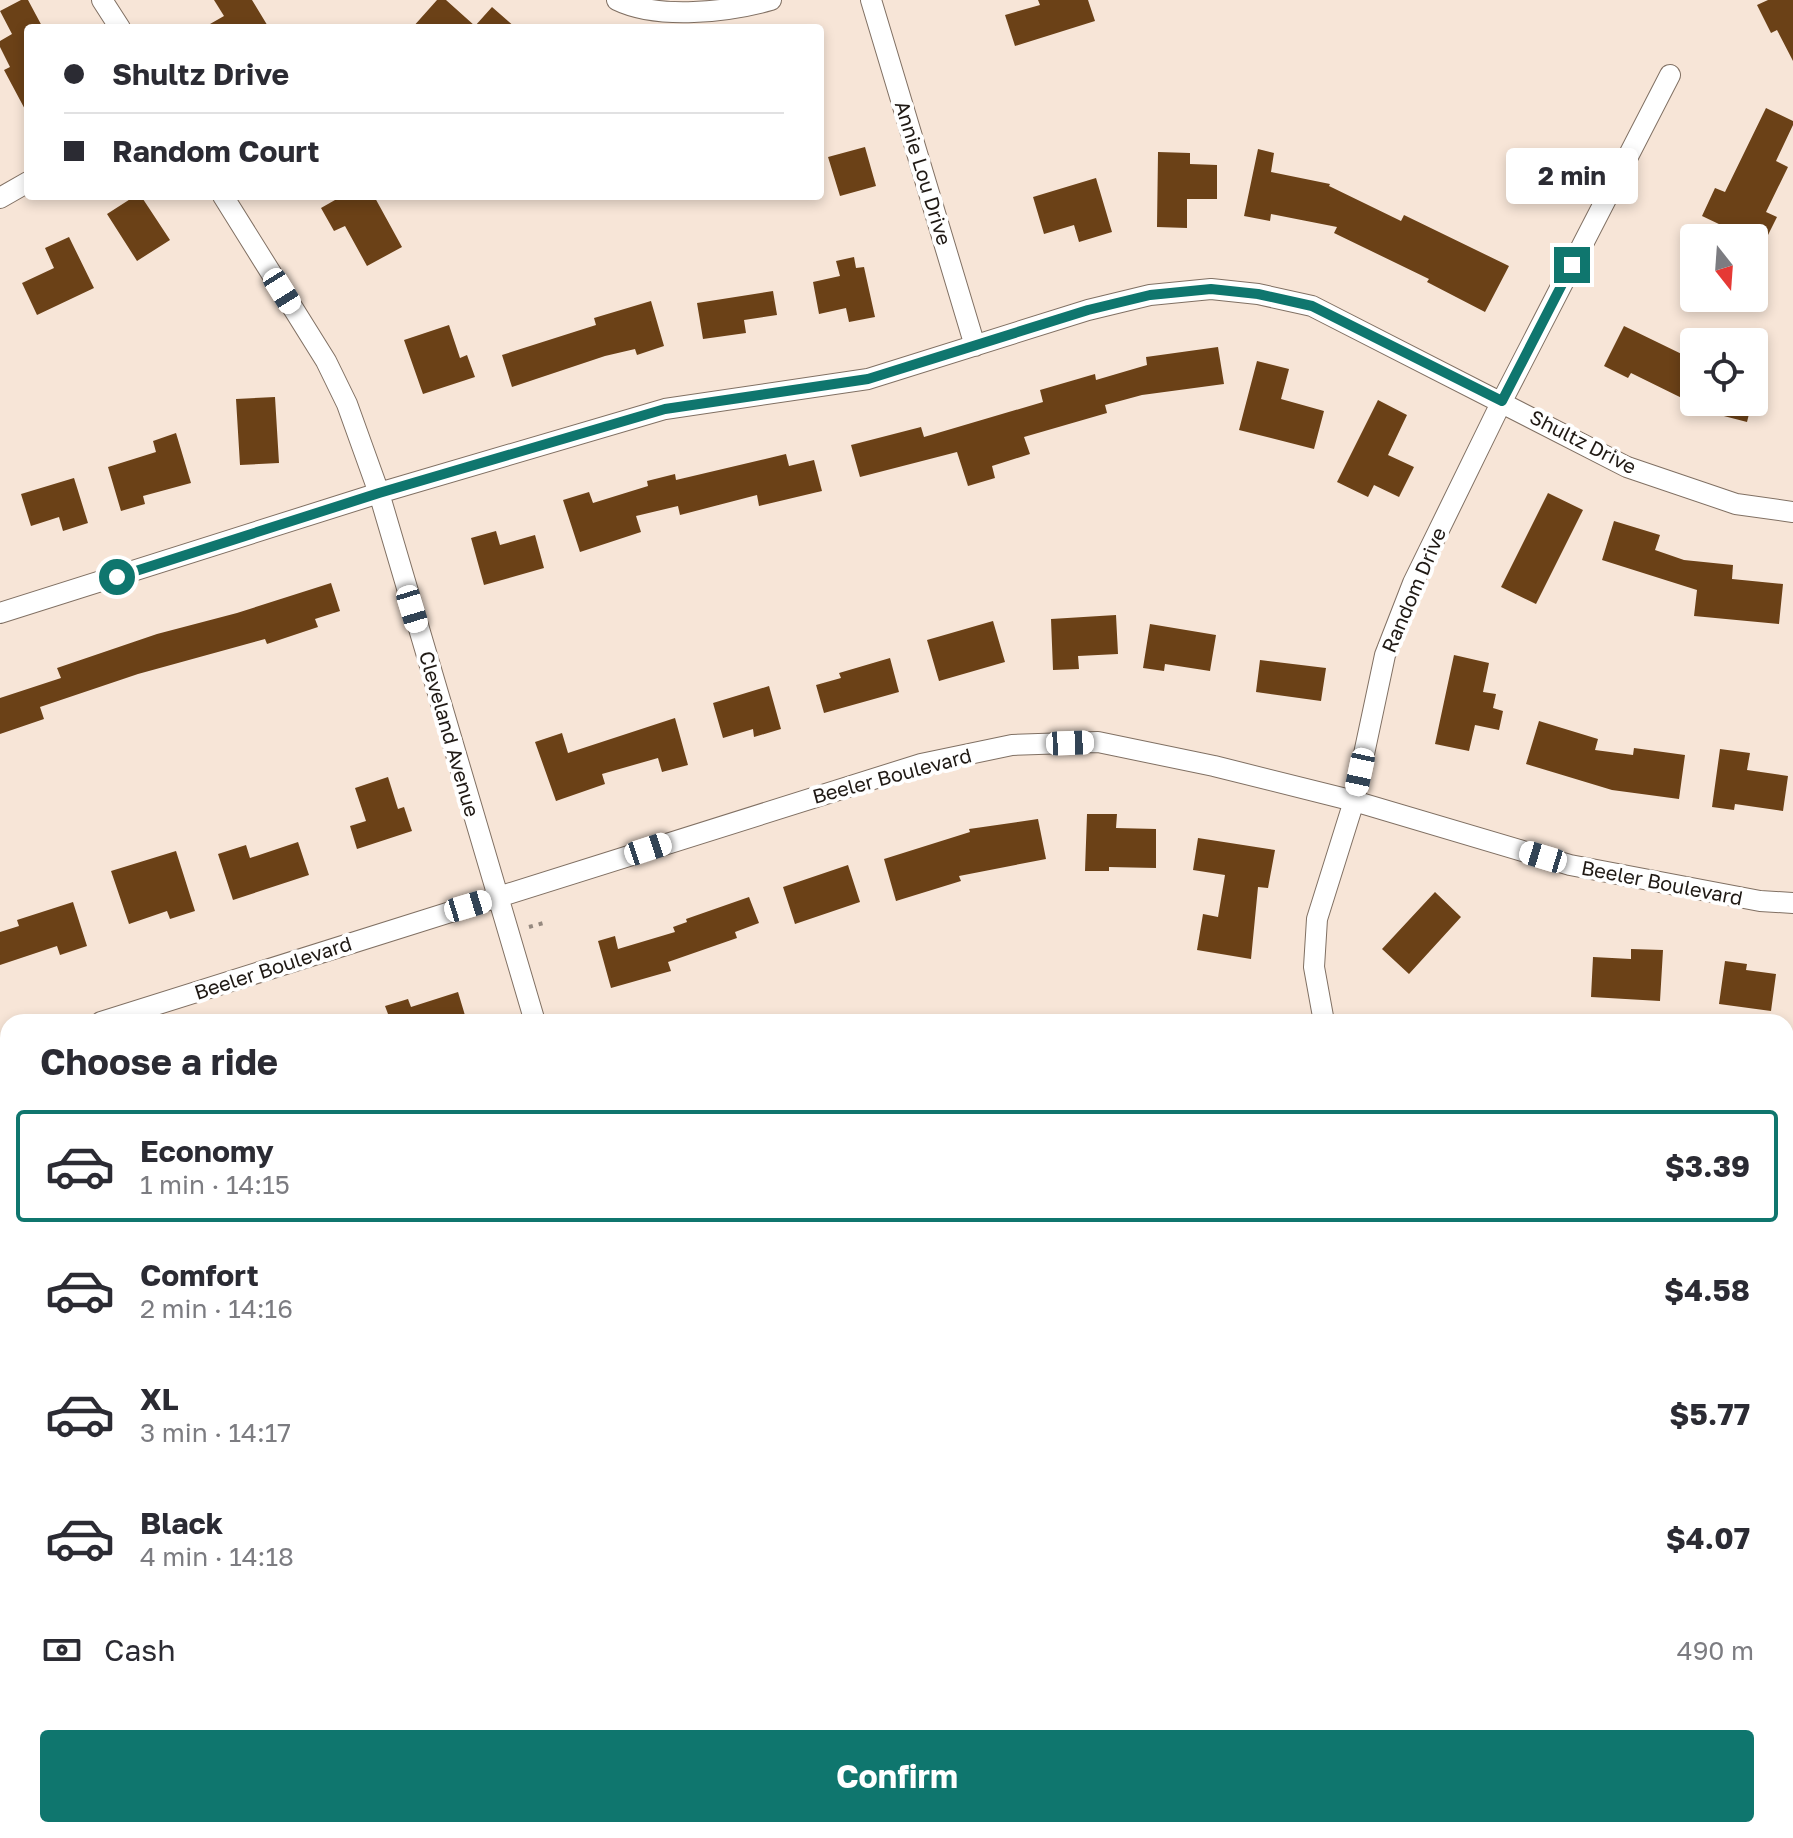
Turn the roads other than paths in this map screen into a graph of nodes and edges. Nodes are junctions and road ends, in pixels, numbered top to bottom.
1 (102, 0) edge
2 (617, 0) edge
3 (771, 0) edge
4 (871, 0) edge
5 (117, 24) edge
6 (1670, 75) dead end
7 (24, 184) edge
8 (0, 198) edge
9 (225, 200) edge
10 (975, 346) junction
11 (1502, 401) junction
12 (379, 493) junction
13 (1793, 512) edge
14 (0, 613) edge
15 (1354, 801) junction
16 (497, 897) junction
17 (1793, 903) edge
18 (134, 1014) edge
19 (533, 1014) edge
20 (1323, 1014) edge

1 - 5 street
2 - 3 street
4 - 10 street, Annie Lou Drive
6 - 11 street, Random Drive
7 - 8 street
9 - 12 street, Cleveland Avenue
10 - 11 street, Shultz Drive
10 - 12 street, Shultz Drive
11 - 13 street, Shultz Drive
11 - 15 street, Random Drive
12 - 14 street, Shultz Drive
12 - 16 street, Cleveland Avenue
15 - 16 street, Beeler Boulevard
15 - 17 street, Beeler Boulevard
15 - 20 street, Random Drive
16 - 18 street, Beeler Boulevard
16 - 19 street, Cleveland Avenue

